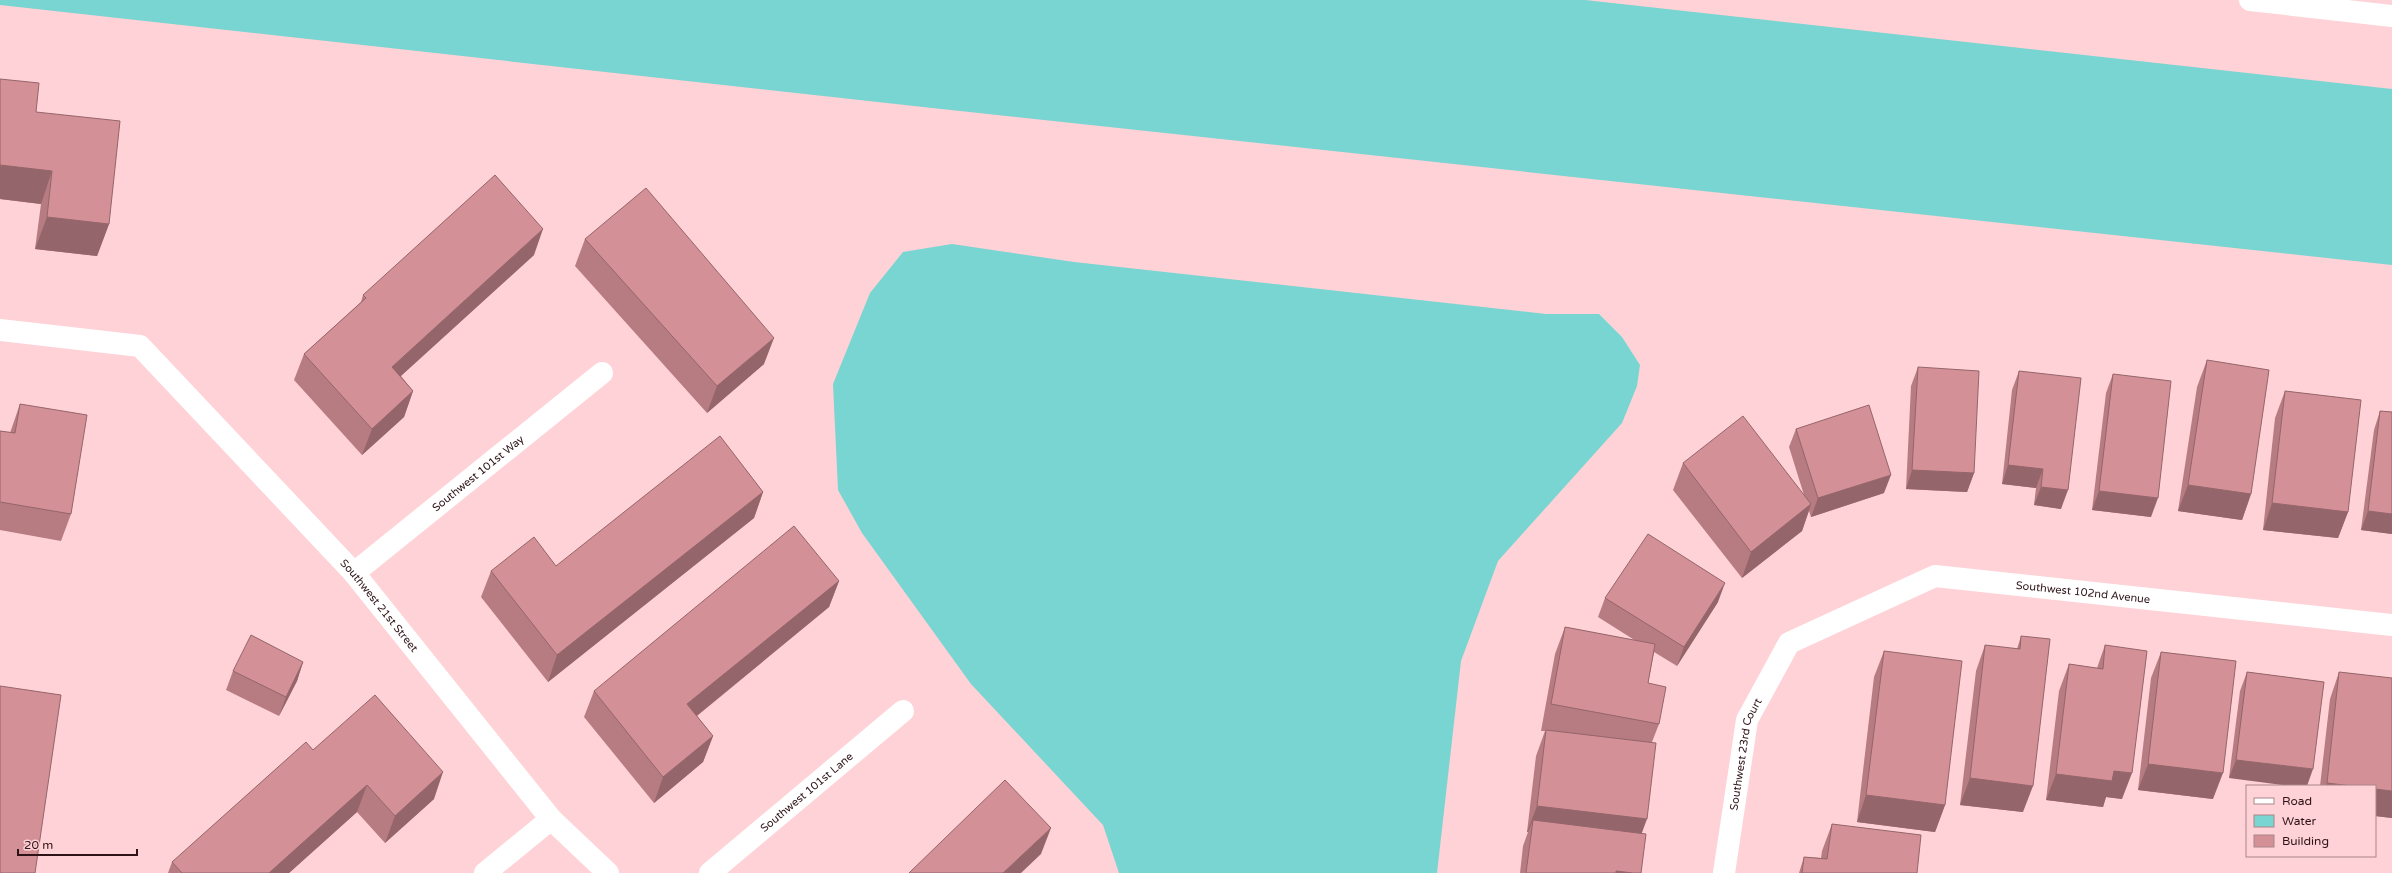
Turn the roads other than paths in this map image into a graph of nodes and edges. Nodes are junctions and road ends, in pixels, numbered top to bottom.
1 (2250, 0) edge
2 (2392, 16) edge
3 (0, 330) edge
4 (602, 373) dead end
5 (354, 573) junction
6 (2392, 625) edge
7 (1789, 642) joint
8 (903, 711) dead end
9 (551, 819) junction
10 (485, 873) edge
11 (608, 873) edge
12 (710, 873) edge
13 (1724, 873) edge

1 - 2 street
3 - 5 street, Southwest 21st Street
4 - 5 street, Southwest 101st Way
5 - 9 street, Southwest 21st Street
6 - 7 street, Southwest 102nd Avenue
7 - 13 street, Southwest 23rd Court
8 - 12 street, Southwest 101st Lane
9 - 10 street
9 - 11 street, Southwest 21st Street

